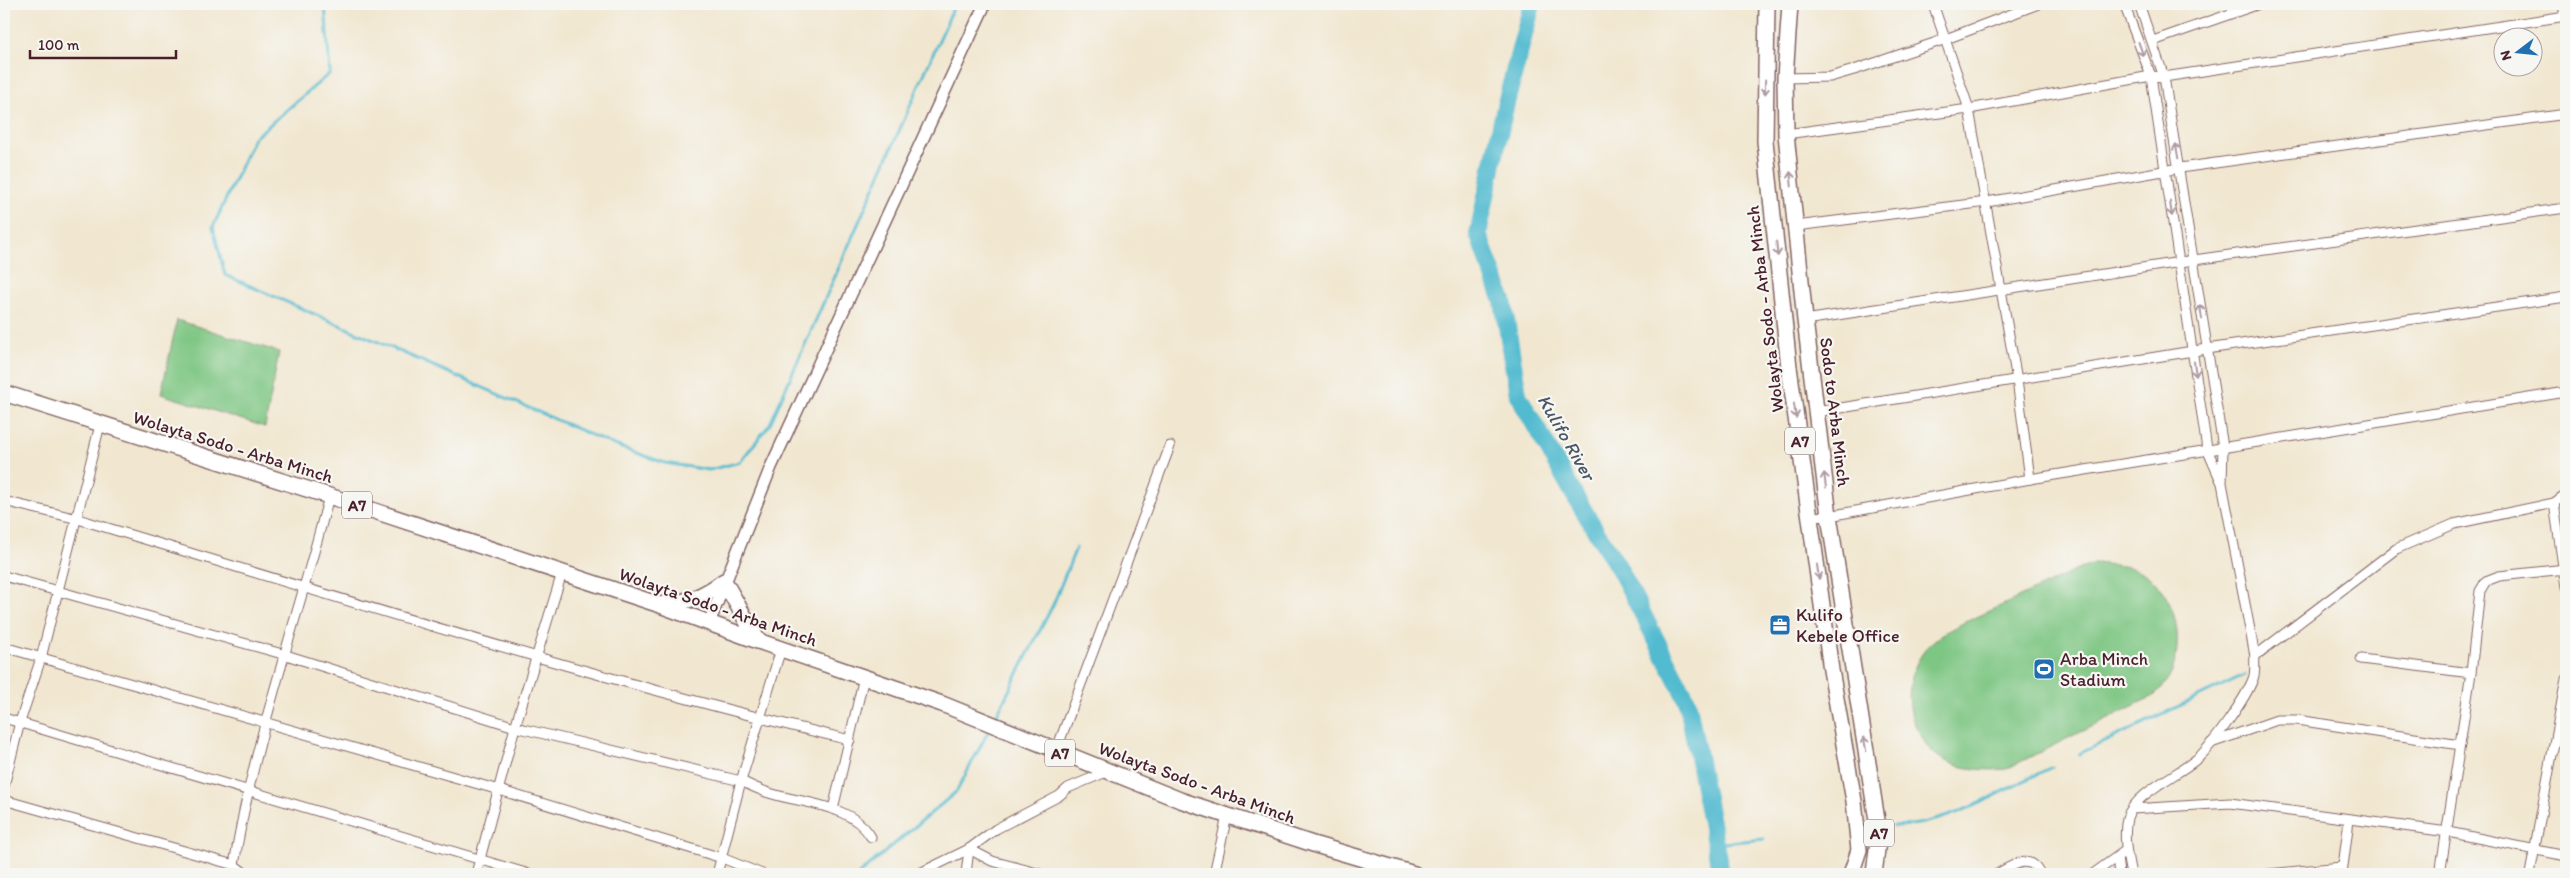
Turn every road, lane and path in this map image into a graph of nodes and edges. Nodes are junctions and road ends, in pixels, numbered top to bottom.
1 (985, 4) edge
2 (1767, 4) edge
3 (1933, 4) edge
4 (2038, 4) edge
5 (2124, 4) edge
6 (2139, 4) edge
7 (2259, 4) edge
8 (2562, 4) edge
9 (1793, 5) edge
10 (2566, 16) edge
11 (1946, 39) junction
12 (2153, 41) junction
13 (1766, 64) junction
14 (1785, 72) junction
15 (2151, 76) junction
16 (2164, 77) junction
17 (1969, 109) junction
18 (2566, 114) edge
19 (1786, 134) junction
20 (2180, 168) junction
21 (2166, 171) junction
22 (1987, 202) junction
23 (2566, 208) edge
24 (1796, 226) junction
25 (2194, 260) junction
26 (2179, 263) junction
27 (2002, 290) junction
28 (2566, 297) edge
29 (1805, 320) junction
30 (2206, 350) junction
31 (2192, 352) junction
32 (2017, 380) junction
33 (2566, 392) edge
34 (4, 393) edge
35 (1816, 412) junction
36 (100, 425) junction
37 (1170, 446) dead end
38 (2223, 446) junction
39 (2207, 449) junction
40 (2030, 479) junction
41 (2222, 483) junction
42 (2566, 494) edge
43 (329, 496) junction
44 (4, 501) edge
45 (2554, 503) junction
46 (1829, 516) junction
47 (1810, 517) junction
48 (78, 519) junction
49 (2565, 570) edge
50 (562, 573) junction
51 (4, 576) edge
52 (724, 581) junction
53 (306, 587) junction
54 (2566, 587) edge
55 (58, 592) junction
56 (660, 605) junction
57 (709, 624) junction
58 (758, 641) junction
59 (4, 647) edge
60 (781, 649) junction
61 (286, 655) junction
62 (2255, 656) junction
63 (536, 657) junction
64 (41, 658) junction
65 (2362, 659) dead end
66 (1852, 667) junction
67 (1831, 670) junction
68 (2471, 673) junction
69 (864, 677) junction
70 (2566, 678) edge
71 (4, 718) edge
72 (761, 719) junction
73 (20, 722) junction
74 (264, 722) junction
75 (515, 727) junction
76 (850, 740) junction
77 (2210, 744) junction
78 (2460, 745) junction
79 (1056, 751) junction
80 (1106, 772) junction
81 (741, 781) junction
82 (4, 786) edge
83 (248, 790) junction
84 (499, 790) junction
85 (4, 800) edge
86 (833, 809) junction
87 (2132, 809) junction
88 (1226, 816) junction
89 (2349, 820) junction
90 (2448, 832) junction
91 (871, 837) dead end
92 (969, 849) junction
93 (2533, 850) junction
94 (2125, 851) junction
95 (2566, 856) edge
96 (2117, 857) junction
97 (722, 858) junction
98 (480, 860) junction
99 (234, 865) junction
100 (2342, 871) edge
101 (246, 874) edge
102 (476, 874) edge
103 (529, 874) edge
104 (717, 874) edge
105 (762, 874) edge
106 (918, 874) edge
107 (966, 874) edge
108 (1041, 874) edge
109 (1214, 874) edge
110 (1414, 874) edge
111 (1851, 874) edge
112 (1874, 874) edge
113 (1996, 874) edge
114 (2040, 874) edge
115 (2093, 874) edge
116 (2119, 874) edge
117 (2131, 874) edge
118 (2268, 874) edge
119 (2440, 874) edge
120 (2530, 874) edge

1 - 52 street
2 - 13 highway, Wolayta Sodo - Arba Minch / A7
3 - 11 street
4 - 11 street
5 -> 15 street
6 - 12 street
7 - 12 street
8 - 10 street
9 - 14 highway, Sodo to Arba Minch / A7
10 - 16 street
11 - 14 street
11 - 17 street
12 - 16 street
13 - 14 highway
13 -> 47 highway, Wolayta Sodo - Arba Minch / A7
14 - 19 highway, Sodo to Arba Minch / A7
15 - 16 street
15 - 17 street
15 - 21 street
20 -> 16 street
17 - 19 street
17 - 22 street
18 - 20 street
24 -> 19 highway, Sodo to Arba Minch / A7
20 - 21 street
20 - 25 street
21 - 22 street
21 -> 26 street
22 - 24 street
22 - 27 street
23 - 25 street
24 - 29 highway, Sodo to Arba Minch / A7
25 - 26 street
30 -> 25 street
26 - 27 street
26 - 31 street
27 - 29 street
27 - 32 street
28 - 30 street
29 - 35 highway, Sodo to Arba Minch / A7
30 - 31 street
30 - 38 street
31 - 32 street
31 -> 39 street
32 - 35 street
32 - 40 street
33 - 38 street
34 - 36 highway, Wolayta Sodo - Arba Minch / A7
46 -> 35 highway, Sodo to Arba Minch / A7
36 - 43 highway, Wolayta Sodo - Arba Minch / A7
36 - 48 street
37 - 79 street
38 - 39 street
38 - 41 street
39 - 40 street
39 - 41 street
40 - 46 street
41 - 62 street
42 - 45 street
43 - 50 highway, Wolayta Sodo - Arba Minch / A7
43 - 53 street
44 - 48 street
45 - 49 street
45 - 62 street
46 - 47 street
46 - 66 highway, Sodo to Arba Minch / A7
47 -> 67 highway, Wolayta Sodo - Arba Minch / A7
48 - 53 street
48 - 55 street
49 - 54 street
49 - 68 street
50 - 56 highway, Wolayta Sodo - Arba Minch / A7
50 - 63 street
51 - 55 street
52 - 56 highway
52 - 57 street
52 - 58 highway
53 - 61 street
53 - 63 street
55 - 61 street
55 - 64 street
56 - 57 highway, Wolayta Sodo - Arba Minch / A7
57 - 58 highway, Wolayta Sodo - Arba Minch / A7
58 - 60 highway, Wolayta Sodo - Arba Minch / A7
59 - 64 street
60 - 69 highway, Wolayta Sodo - Arba Minch / A7
60 - 72 street
61 - 74 street
61 - 75 street
62 - 77 street
63 - 72 street
63 - 75 street
64 - 73 street
64 - 74 street
65 - 68 street
66 - 67 highway
112 -> 66 highway, Sodo to Arba Minch / A7
67 - 111 highway, Wolayta Sodo - Arba Minch / A7
68 - 78 street
69 - 76 street
69 - 79 highway, Wolayta Sodo - Arba Minch / A7
70 - 93 street
71 - 73 street
72 - 76 street
72 - 81 street
73 - 82 street
73 - 83 street
74 - 83 street
74 - 84 street
75 - 81 street
75 - 84 street
76 - 86 street
77 - 78 street
77 - 87 street
78 - 90 street
79 - 80 highway, Wolayta Sodo - Arba Minch / A7
80 - 88 highway, Wolayta Sodo - Arba Minch / A7
80 - 92 street
81 - 86 street
81 - 97 street
83 - 98 street
83 - 99 street
84 - 97 street
84 - 98 street
85 - 99 street
86 - 91 street
87 - 89 street
87 - 94 street
88 - 109 street
88 - 110 highway, Wolayta Sodo - Arba Minch / A7
89 - 90 street
89 - 100 street
90 - 93 street
90 - 119 street
92 - 106 street
92 - 107 street
92 - 108 street
93 - 95 street
93 - 120 street
94 - 96 street
94 - 117 street
96 - 115 street
96 - 116 street
97 - 104 street
97 - 105 street
98 - 102 street
98 - 103 street
99 - 101 street
100 - 118 street
113 - 114 street

